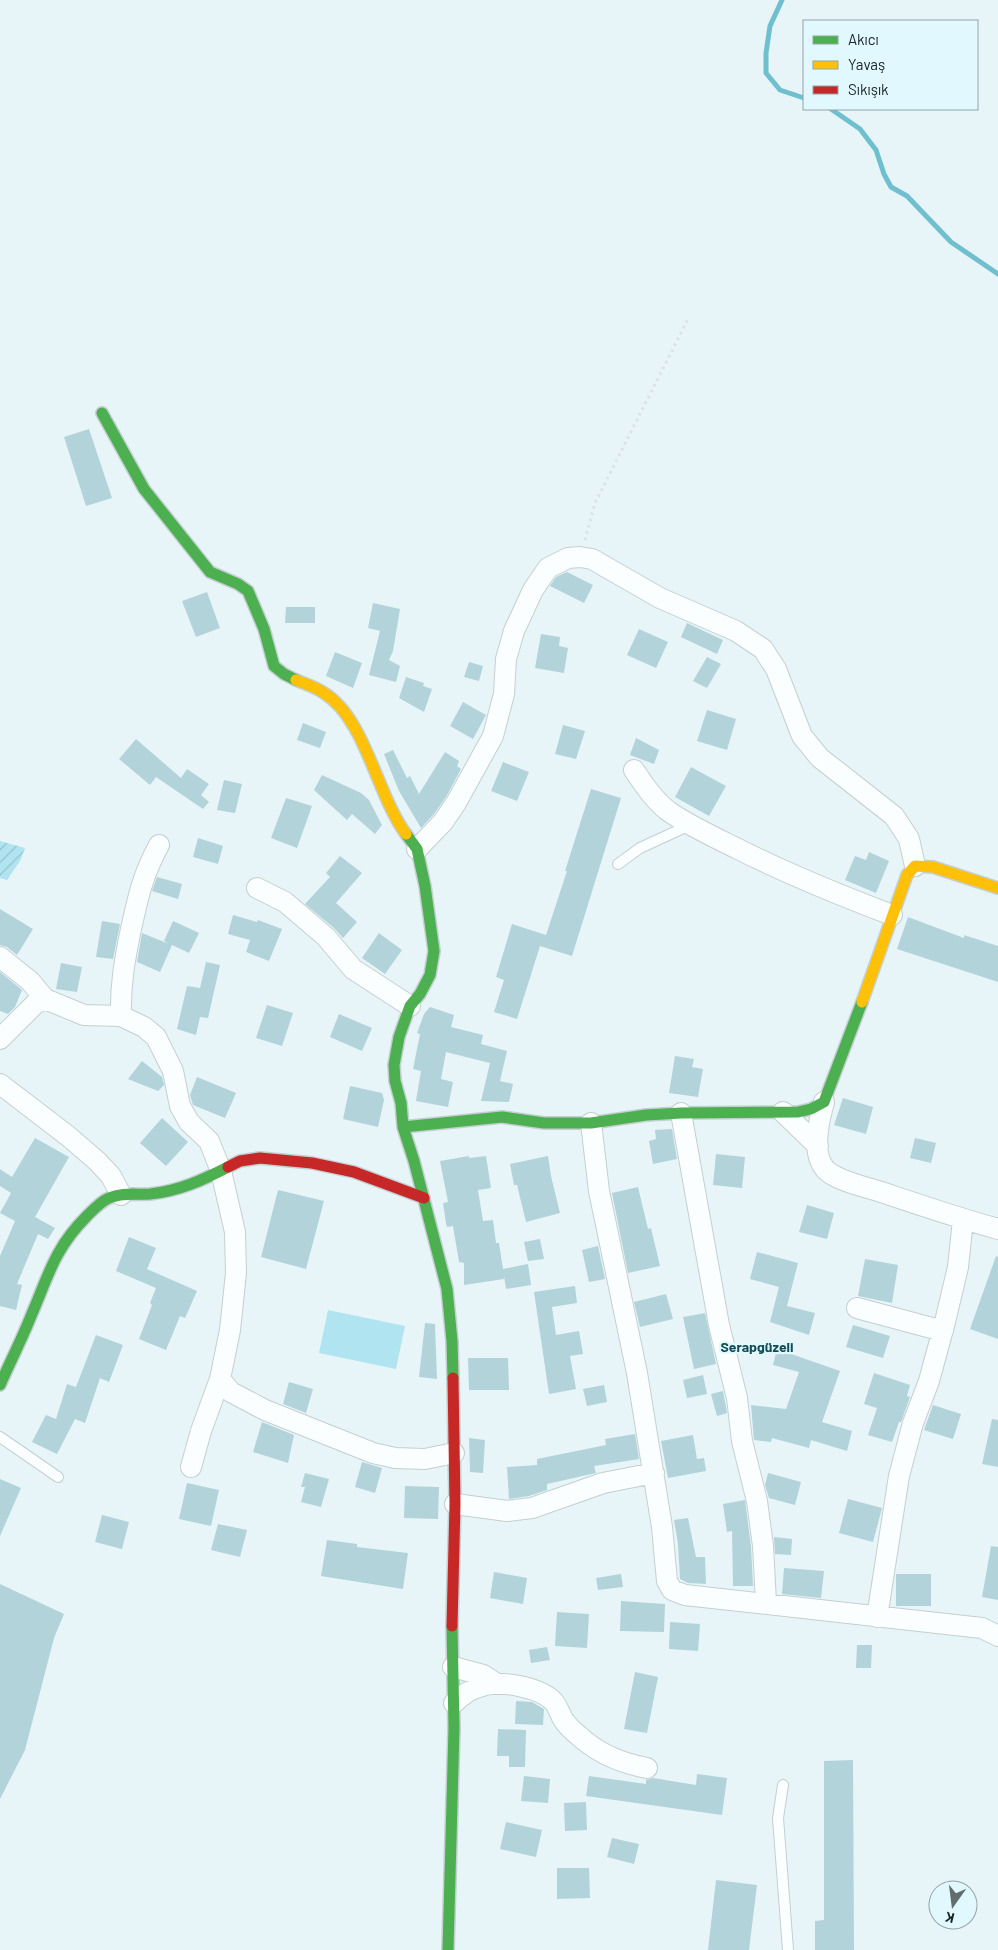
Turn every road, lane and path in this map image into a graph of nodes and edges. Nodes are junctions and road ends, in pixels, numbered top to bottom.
1 (688, 319) dead end
2 (102, 413) dead end
3 (580, 557) junction
4 (634, 770) dead end
5 (691, 824) junction
6 (159, 845) dead end
7 (417, 848) junction
8 (618, 864) dead end
9 (915, 866) junction
10 (256, 888) dead end
11 (998, 888) edge
12 (892, 915) junction
13 (0, 957) edge
14 (45, 999) junction
15 (410, 1006) junction
16 (122, 1016) junction
17 (0, 1039) edge
18 (0, 1084) edge
19 (824, 1102) junction
20 (783, 1112) junction
21 (681, 1113) junction
22 (591, 1123) junction
23 (403, 1127) junction
24 (818, 1146) junction
25 (221, 1171) junction
26 (121, 1195) junction
27 (424, 1198) junction
28 (963, 1220) junction
29 (998, 1229) edge
30 (857, 1308) dead end
31 (943, 1330) junction
32 (220, 1379) junction
33 (0, 1385) edge
34 (0, 1437) edge
35 (454, 1453) junction
36 (191, 1467) dead end
37 (654, 1472) junction
38 (58, 1477) dead end
39 (455, 1504) junction
40 (766, 1603) junction
41 (877, 1617) junction
42 (998, 1636) edge
43 (453, 1667) junction
44 (497, 1684) junction
45 (454, 1703) junction
46 (647, 1768) dead end
47 (783, 1785) dead end
48 (448, 1950) edge
49 (788, 1950) edge

1 - 3 path
2 - 7 street
3 - 7 street
3 - 9 street
4 - 5 street
5 - 8 lane
5 - 12 street
6 - 16 street
7 - 15 street
9 - 11 street
9 - 12 street
10 - 15 street
12 - 19 street
13 - 14 street
14 - 16 street
14 - 17 street
15 - 23 street
16 - 25 street
18 - 26 street
19 - 20 street
19 - 24 street
20 - 21 street
20 - 24 street
21 - 22 street
21 - 40 street
22 - 23 street
22 - 37 street
23 - 27 street
24 - 28 street
25 - 26 street
25 - 27 street
25 - 32 street
26 - 33 street
27 - 35 street
28 - 29 street
28 - 31 street
30 - 31 street
31 - 41 street
32 - 35 street
32 - 36 street
34 - 38 lane
35 - 39 street
37 - 39 street
37 - 40 street
39 - 43 street
40 - 41 street
41 - 42 street
43 - 44 street
43 - 45 street
44 - 45 street
44 - 46 street
45 - 48 street
47 - 49 lane

